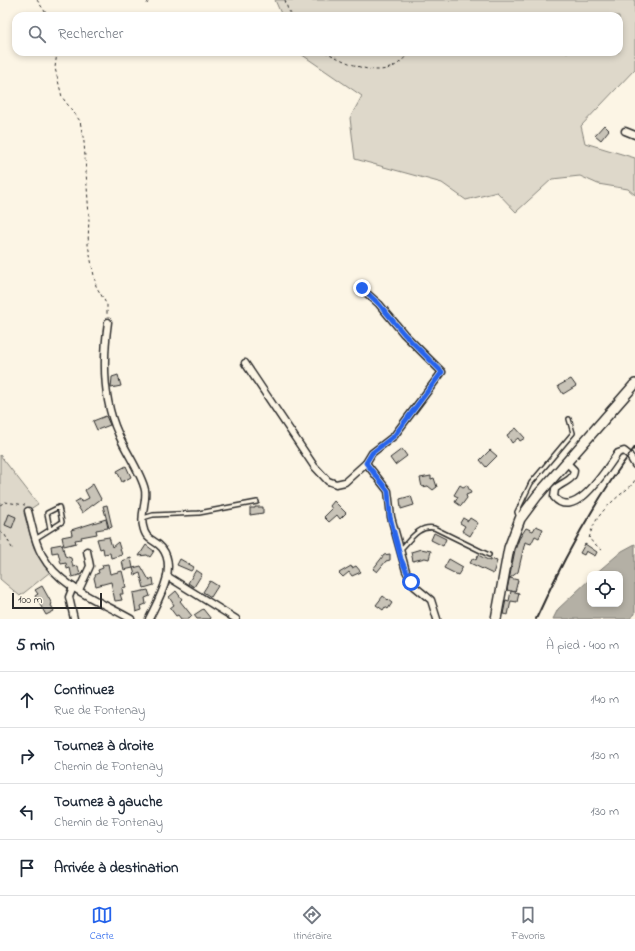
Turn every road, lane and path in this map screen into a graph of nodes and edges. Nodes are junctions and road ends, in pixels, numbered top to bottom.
1 (36, 0) edge
2 (149, 0) edge
3 (285, 0) edge
4 (147, 4) dead end
5 (45, 12) edge
6 (290, 12) edge
7 (56, 56) edge
8 (334, 56) edge
9 (406, 56) edge
10 (625, 131) dead end
11 (635, 135) edge
12 (362, 288) dead end
13 (108, 322) joint
14 (245, 363) dead end
15 (635, 384) edge
16 (635, 389) edge
17 (625, 396) junction
18 (570, 419) dead end
19 (566, 462) junction
20 (366, 463) junction
21 (635, 465) edge
22 (635, 480) edge
23 (257, 502) dead end
24 (0, 505) edge
25 (28, 510) joint
26 (143, 518) junction
27 (520, 519) junction
28 (50, 529) junction
29 (0, 532) edge
30 (35, 539) junction
31 (13, 550) dead end
32 (399, 550) junction
33 (602, 550) dead end
34 (87, 551) dead end
35 (489, 555) dead end
36 (167, 576) junction
37 (76, 589) junction
38 (74, 619) edge
39 (131, 619) edge
40 (149, 619) edge
41 (236, 619) edge
42 (437, 619) edge
43 (496, 619) edge

1 - 5 path
2 - 4 path
3 - 6 path
7 - 13 path
8 - 9 path
10 - 11 street
12 - 20 street
13 - 26 street
14 - 20 street
15 - 17 main road
16 - 17 main road
17 - 19 main road
18 - 27 lane
19 - 21 street
19 - 27 main road
20 - 32 street
22 - 33 path
23 - 26 lane
24 - 25 path
25 - 30 street
26 - 36 street
27 - 43 main road
28 - 28 lane
28 - 30 lane
29 - 31 path
30 - 37 street
32 - 35 lane
32 - 42 street
34 - 37 street
36 - 40 street
36 - 41 street
37 - 38 street
37 - 39 street

